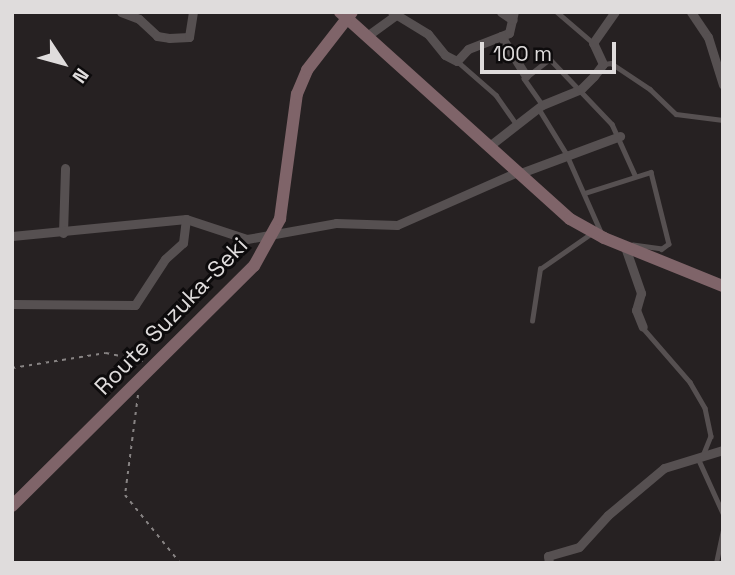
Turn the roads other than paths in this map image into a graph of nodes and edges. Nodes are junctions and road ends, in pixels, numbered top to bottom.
1 (121, 12) edge
2 (193, 12) edge
3 (501, 12) edge
4 (557, 12) edge
5 (615, 12) edge
6 (691, 12) edge
7 (394, 13) edge
8 (346, 14) edge
9 (514, 16) edge
10 (367, 36) junction
11 (501, 36) junction
12 (593, 43) junction
13 (457, 61) junction
14 (603, 64) junction
15 (526, 76) junction
16 (723, 85) edge
17 (580, 89) junction
18 (541, 107) junction
19 (723, 120) edge
20 (518, 126) junction
21 (620, 136) junction
22 (488, 147) junction
23 (567, 155) junction
24 (65, 167) dead end
25 (518, 173) junction
26 (635, 175) junction
27 (585, 193) junction
28 (186, 219) junction
29 (63, 233) junction
30 (598, 235) junction
31 (12, 236) edge
32 (273, 237) junction
33 (625, 247) junction
34 (723, 286) edge
35 (12, 304) edge
36 (532, 321) dead end
37 (643, 327) joint
38 (723, 450) edge
39 (700, 457) junction
40 (12, 506) edge
41 (723, 513) edge
42 (723, 529) edge
43 (549, 563) edge
44 (716, 563) edge

1 - 2 street
3 - 9 street
4 - 12 lane
5 - 12 street
6 - 16 street
7 - 10 street
7 - 13 street
8 - 10 main road
8 - 32 main road, Route Suzuka-Seki
9 - 11 street
10 - 22 main road
11 - 13 street
11 - 15 street
12 - 14 street
13 - 20 lane
14 - 17 street
14 - 19 lane
15 - 17 lane
15 - 18 lane
17 - 18 street
17 - 21 lane
18 - 20 street
18 - 23 lane
20 - 22 street
21 - 23 street
21 - 26 lane
22 - 25 main road
23 - 25 street
23 - 27 lane
24 - 29 street
25 - 30 main road
25 - 32 street
26 - 27 lane
26 - 33 lane
27 - 30 lane
28 - 29 street
28 - 32 street
28 - 35 street
29 - 31 street
30 - 33 main road
30 - 36 lane
32 - 40 main road, Route Suzuka-Seki
33 - 34 main road
33 - 37 street
37 - 39 lane
38 - 39 street
39 - 41 lane
39 - 43 street
42 - 44 lane

